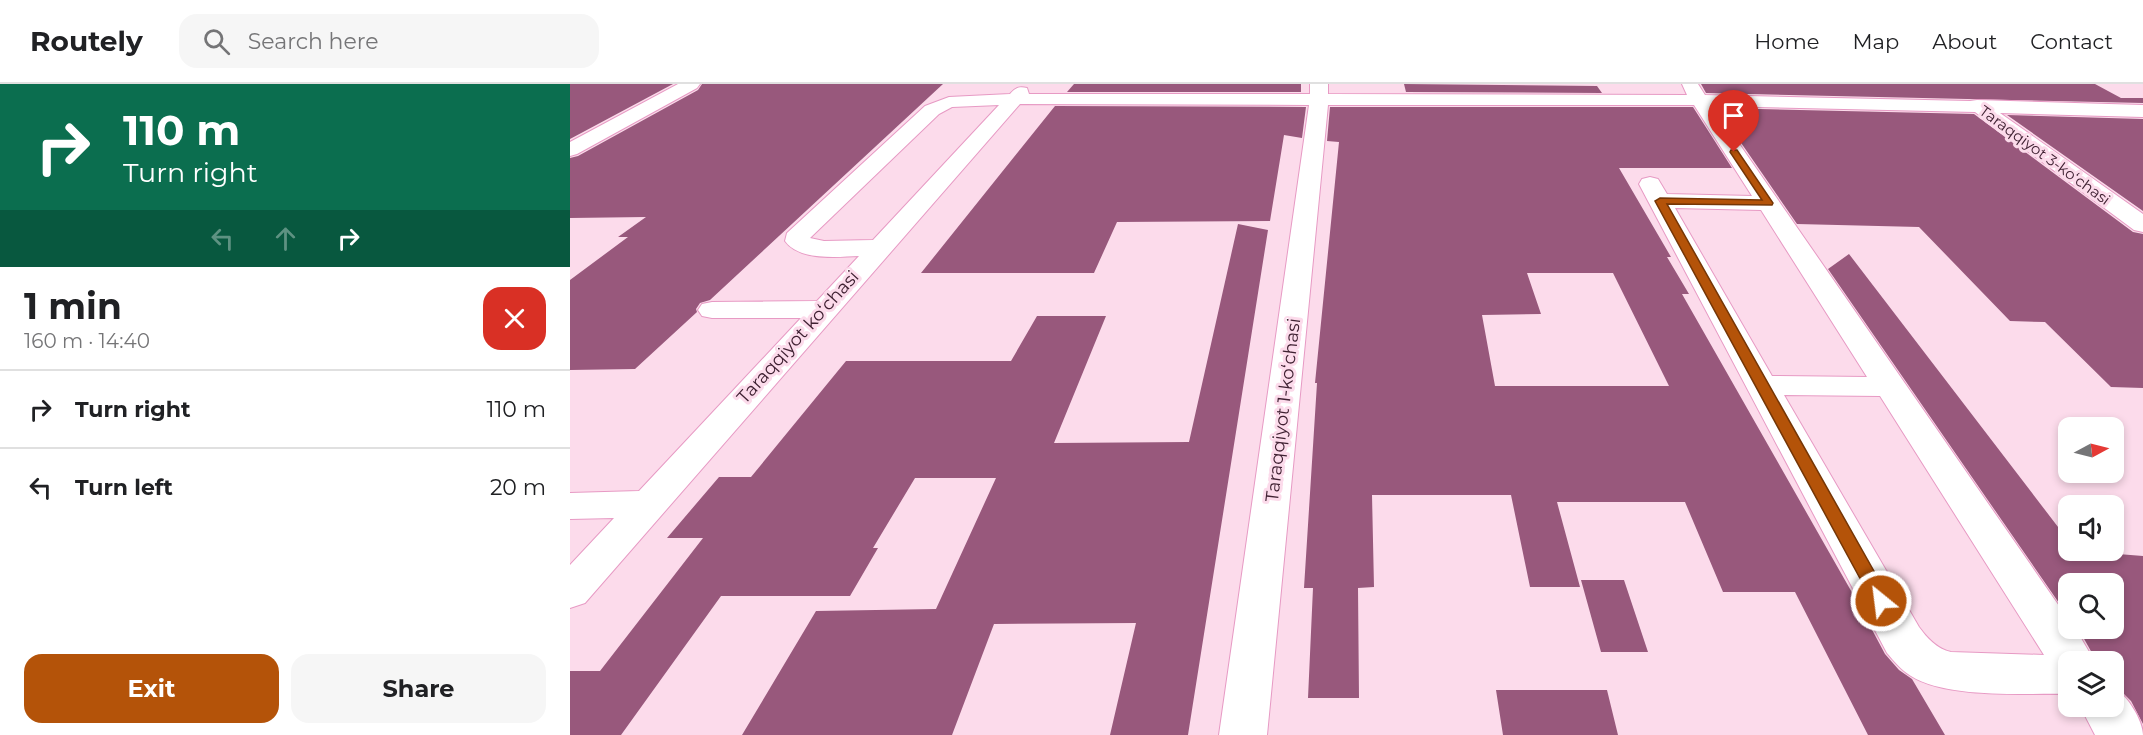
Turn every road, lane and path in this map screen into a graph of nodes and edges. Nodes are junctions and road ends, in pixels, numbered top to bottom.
1 (691, 84) edge
2 (1947, 84) edge
3 (1021, 92) edge
4 (1319, 92) edge
5 (1612, 92) edge
6 (1695, 92) edge
7 (1979, 106) junction
8 (2143, 111) edge
9 (570, 150) edge
10 (1768, 203) junction
11 (2143, 225) edge
12 (880, 247) junction
13 (823, 309) junction
14 (712, 310) dead end
15 (1774, 385) junction
16 (1891, 387) junction
17 (647, 504) junction
18 (570, 506) edge
19 (570, 592) edge
20 (2066, 651) edge
21 (2047, 674) edge
22 (2110, 717) edge
23 (1243, 735) edge
24 (2122, 735) edge

1 - 9 street
2 - 7 street, Taraqqiyot 3-koʻchasi
3 - 4 street
3 - 12 street, Taraqqiyot koʻchasi
3 - 12 street
4 - 5 street
4 - 23 street, Taraqqiyot 1-koʻchasi
5 - 6 street
6 - 7 street
6 - 10 street
7 - 8 street
7 - 11 street, Taraqqiyot 3-koʻchasi
10 - 15 street
10 - 16 street
12 - 13 street, Taraqqiyot koʻchasi
13 - 14 street
13 - 17 street, Taraqqiyot koʻchasi
15 - 16 street
15 - 21 street
16 - 20 street
17 - 18 street
17 - 19 street, Taraqqiyot koʻchasi
22 - 24 street

